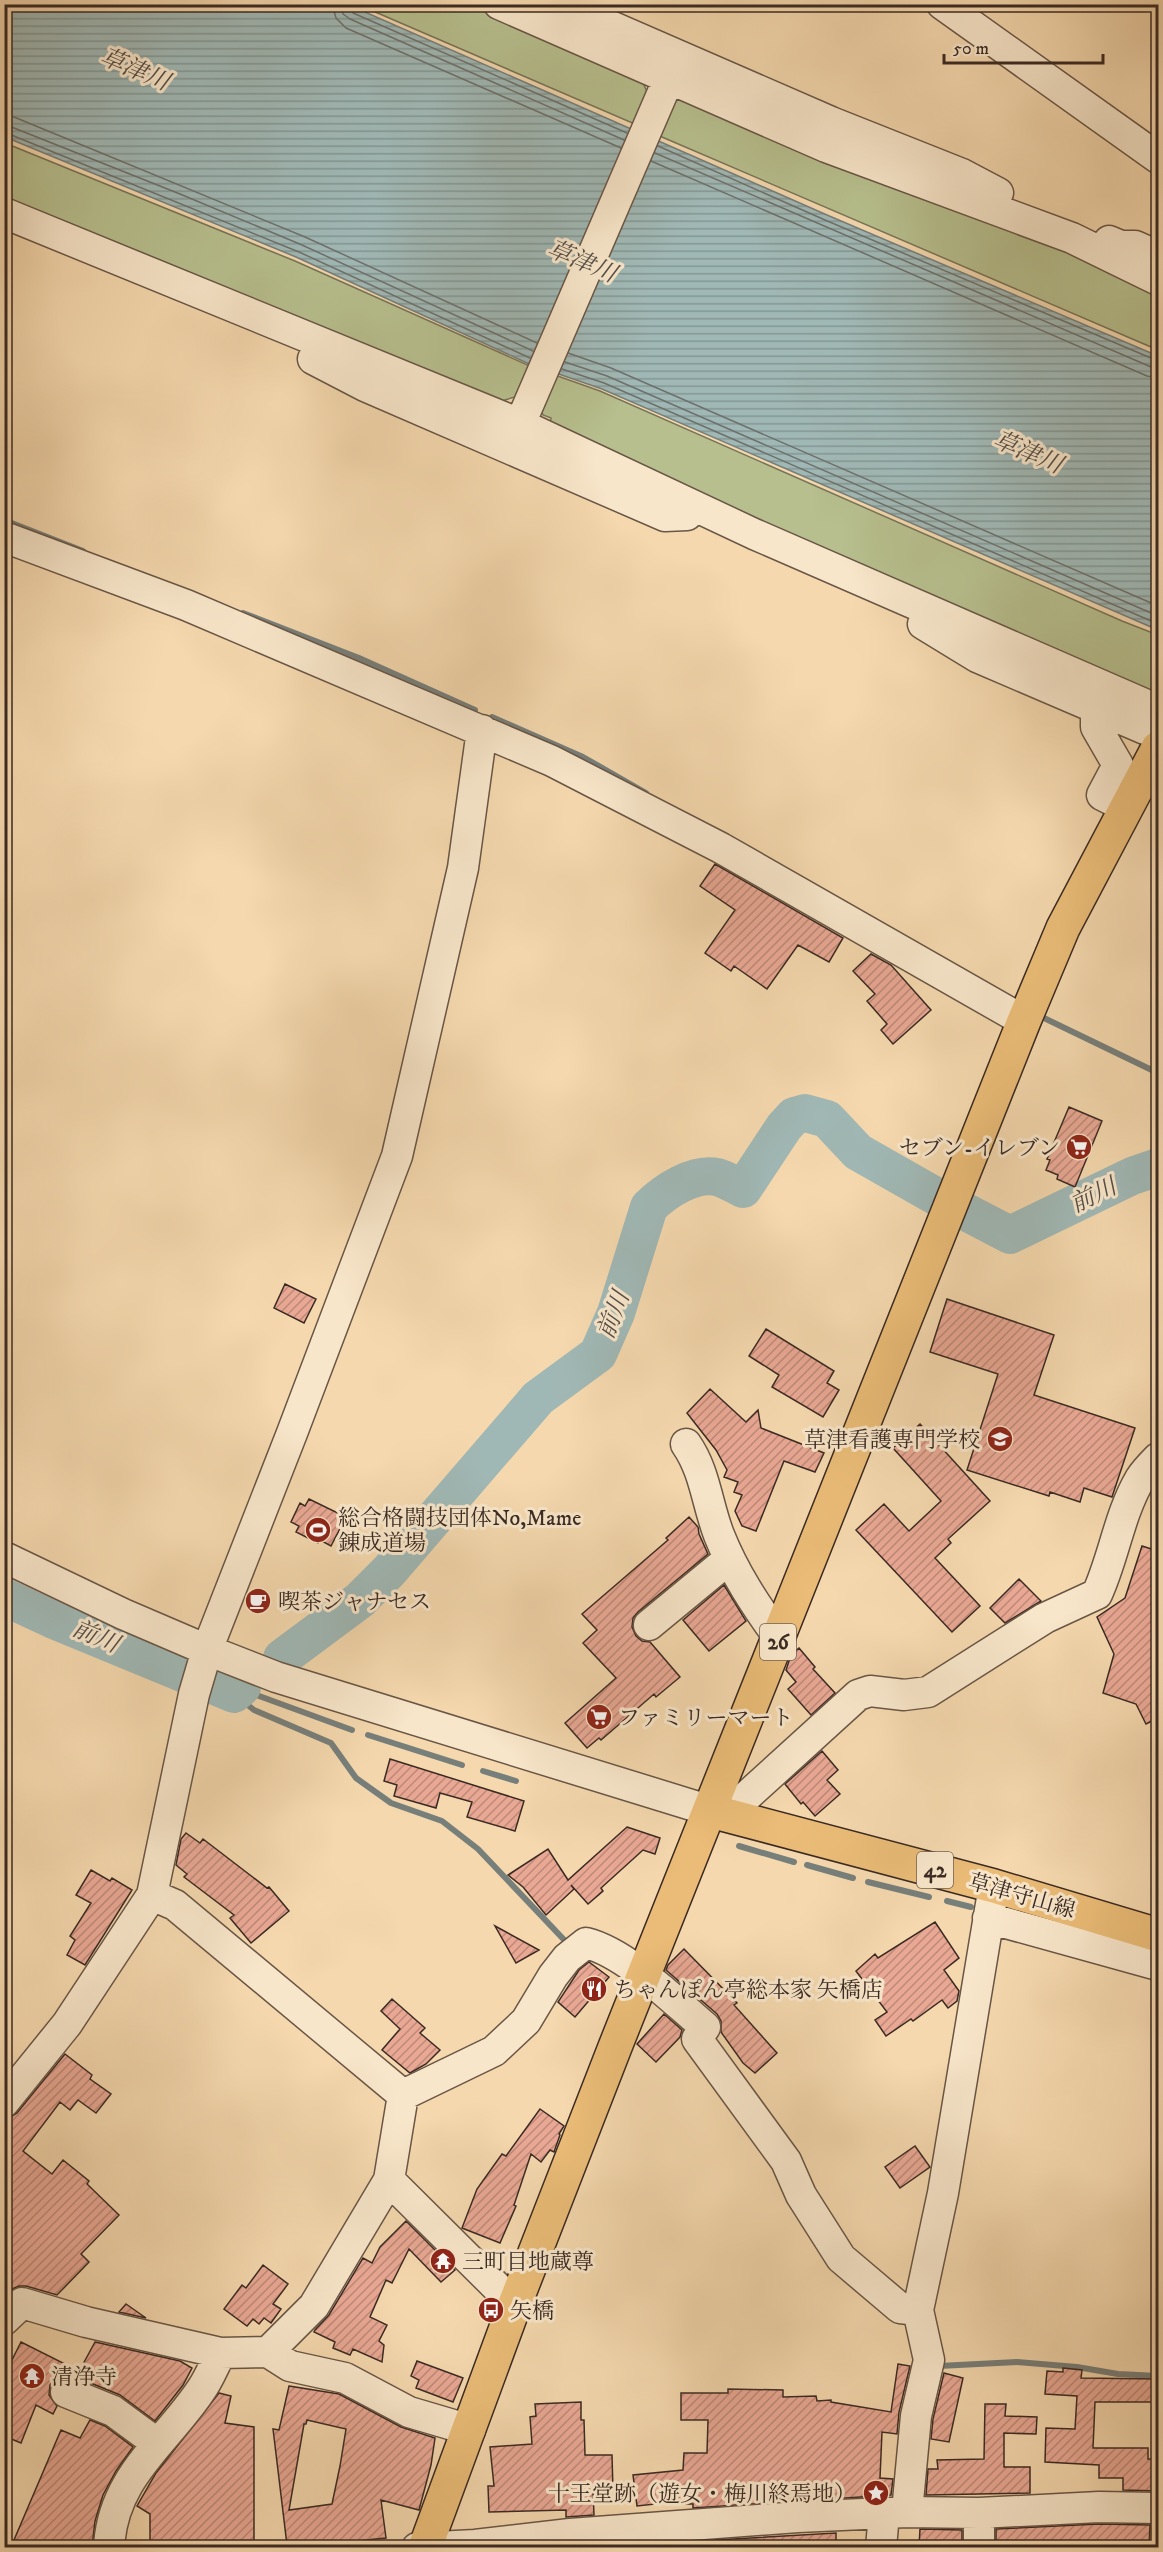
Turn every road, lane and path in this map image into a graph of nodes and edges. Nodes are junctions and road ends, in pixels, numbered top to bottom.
1 (500, 4) edge
2 (523, 4) edge
3 (560, 4) edge
4 (942, 4) edge
5 (663, 91) junction
6 (1158, 158) edge
7 (1007, 198) junction
8 (4, 213) edge
9 (77, 244) junction
10 (1115, 249) junction
11 (1158, 256) edge
12 (1158, 268) edge
13 (1158, 280) edge
14 (526, 411) junction
15 (689, 510) junction
16 (4, 537) edge
17 (1096, 708) junction
18 (1154, 729) edge
19 (482, 730) junction
20 (1126, 807) junction
21 (1024, 1021) junction
22 (686, 1444) dead end
23 (1158, 1458) edge
24 (4, 1536) edge
25 (4, 1557) edge
26 (729, 1559) junction
27 (649, 1625) dead end
28 (780, 1639) junction
29 (208, 1649) junction
30 (719, 1813) junction
31 (994, 1886) junction
32 (152, 1895) junction
33 (988, 1918) junction
34 (1158, 1935) edge
35 (1158, 1965) edge
36 (645, 1976) junction
37 (403, 2095) junction
38 (4, 2102) edge
39 (389, 2180) junction
40 (515, 2305) junction
41 (918, 2310) junction
42 (4, 2320) edge
43 (268, 2352) junction
44 (221, 2353) junction
45 (66, 2392) dead end
46 (470, 2430) junction
47 (158, 2444) junction
48 (1158, 2508) edge
49 (896, 2513) junction
50 (979, 2513) junction
51 (571, 2541) edge
52 (110, 2547) edge
53 (422, 2547) edge
54 (881, 2547) edge
55 (978, 2547) edge

1 - 5 street
2 - 7 street
3 - 7 street
4 - 6 street
5 - 10 street
5 - 14 street
7 - 10 street
8 - 9 street
9 - 14 street
9 - 15 street
10 - 11 street
10 - 12 street
10 - 13 street
14 - 15 street
15 - 17 street
15 - 18 street
16 - 19 street
17 - 18 street
17 - 20 street
18 - 20 main road, 26
19 - 21 street
19 - 29 street
20 - 21 main road, 26
21 - 28 main road, 26
22 - 26 street
23 - 30 street
24 - 29 street
25 - 29 street
26 - 27 street
26 - 28 street
28 - 30 main road, 26
29 - 30 street
29 - 32 street
30 - 31 main road, 草津守山線 / 42
30 - 36 main road, 26
31 - 33 street
31 - 34 main road, 草津守山線 / 42
32 - 37 street
32 - 38 street
33 - 35 street
33 - 41 street
36 - 37 street
36 - 40 main road, 26
36 - 41 street
37 - 39 street
39 - 40 street
39 - 43 street
40 - 46 main road, 26
41 - 49 street
42 - 44 street
43 - 44 street
43 - 46 street
44 - 47 street
45 - 47 street
46 - 53 main road, 26
47 - 52 street
48 - 50 street
49 - 50 street
49 - 51 street
49 - 54 street
50 - 55 street
51 - 53 street

